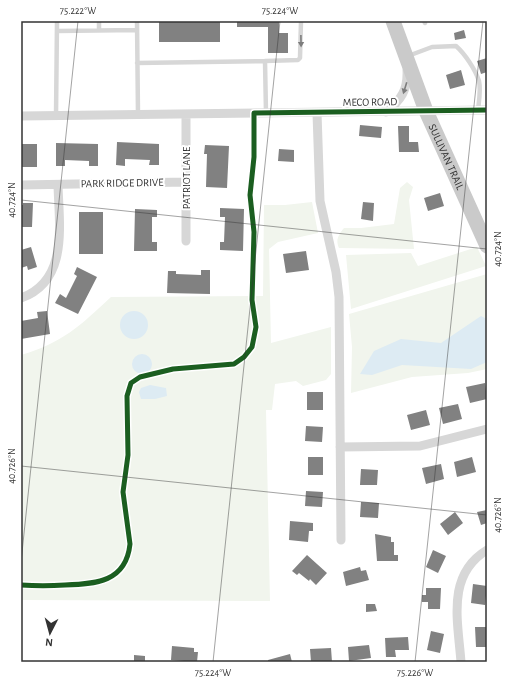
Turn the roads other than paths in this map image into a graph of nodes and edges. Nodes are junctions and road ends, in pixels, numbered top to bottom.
1 (57, 21) edge
2 (99, 21) edge
3 (137, 21) edge
4 (301, 21) edge
5 (393, 21) edge
6 (99, 30) junction
7 (137, 30) junction
8 (57, 31) junction
9 (406, 56) junction
10 (265, 61) junction
11 (137, 63) junction
12 (482, 110) edge
13 (426, 111) junction
14 (386, 112) junction
15 (266, 113) junction
16 (317, 113) junction
17 (186, 114) junction
18 (138, 115) junction
19 (21, 116) edge
20 (56, 116) junction
21 (186, 182) junction
22 (21, 185) edge
23 (58, 185) junction
24 (186, 241) dead end
25 (487, 246) edge
26 (21, 298) edge
27 (487, 430) edge
28 (340, 447) junction
29 (341, 540) dead end
30 (487, 550) edge
31 (461, 662) edge

1 - 8 lane
2 - 6 lane
3 - 7 lane
4 -> 10 lane
5 - 9 main road, SULLIVAN TRAIL
6 - 7 lane
6 - 8 lane
7 - 11 lane
8 - 20 lane
9 - 12 lane
9 - 13 main road, SULLIVAN TRAIL
9 -> 14 street
10 - 11 lane
10 - 15 lane
11 - 18 lane
12 - 13 street, MECO ROAD
13 - 14 street, MECO ROAD
13 - 25 main road, SULLIVAN TRAIL
14 - 16 street, MECO ROAD
15 - 16 street, MECO ROAD
15 - 17 street, MECO ROAD
16 - 28 street
17 - 18 street, MECO ROAD
17 - 21 street, PATRIOT LANE
18 - 20 street, MECO ROAD
19 - 20 street, MECO ROAD
21 - 23 street, PARK RIDGE DRIVE
21 - 24 street, PATRIOT LANE
22 - 23 street, PARK RIDGE DRIVE
23 - 26 street
27 - 28 street
28 - 29 street
30 - 31 street

